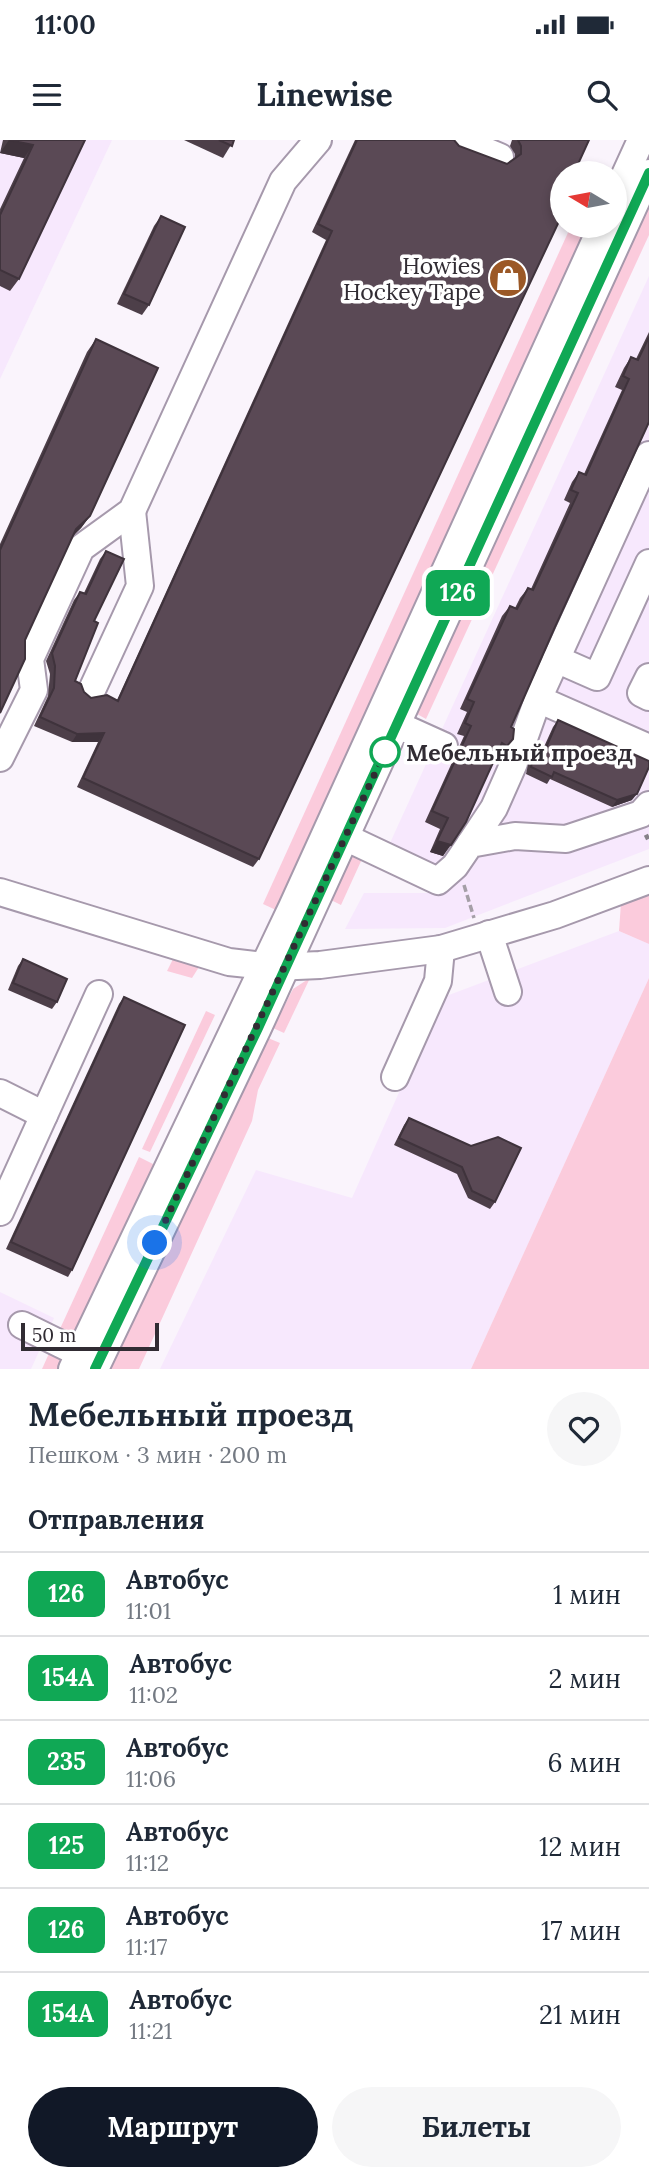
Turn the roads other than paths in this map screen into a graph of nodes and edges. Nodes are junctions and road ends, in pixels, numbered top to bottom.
1 (318, 140) edge
2 (458, 140) edge
3 (641, 140) edge
4 (500, 158) edge
5 (627, 171) edge
6 (649, 173) edge
7 (597, 238) edge
8 (648, 461) edge
9 (132, 510) junction
10 (649, 563) edge
11 (556, 659) junction
12 (649, 677) edge
13 (91, 692) dead end
14 (649, 697) edge
15 (538, 699) junction
16 (388, 721) junction
17 (444, 746) dead end
18 (649, 748) edge
19 (0, 758) edge
20 (649, 806) edge
21 (336, 833) junction
22 (470, 845) junction
23 (649, 880) edge
24 (0, 892) edge
25 (492, 930) junction
26 (441, 949) junction
27 (274, 966) junction
28 (508, 992) dead end
29 (100, 994) dead end
30 (395, 1077) dead end
31 (0, 1094) edge
32 (44, 1115) junction
33 (0, 1212) edge
34 (22, 1325) dead end
35 (86, 1364) edge

1 - 9 street
2 - 4 street
3 - 5 street
6 - 16 street
7 - 16 street
8 - 11 street
9 - 13 street
9 - 19 street
10 - 11 street
11 - 15 street
12 - 14 street
15 - 18 street
15 - 22 street
16 - 17 street
16 - 21 street
20 - 22 street
21 - 22 street
21 - 27 street
23 - 25 street
24 - 27 street
25 - 26 street
25 - 28 street
26 - 27 street
26 - 30 street
27 - 35 street
29 - 32 street
31 - 32 street
32 - 33 street
34 - 35 street

